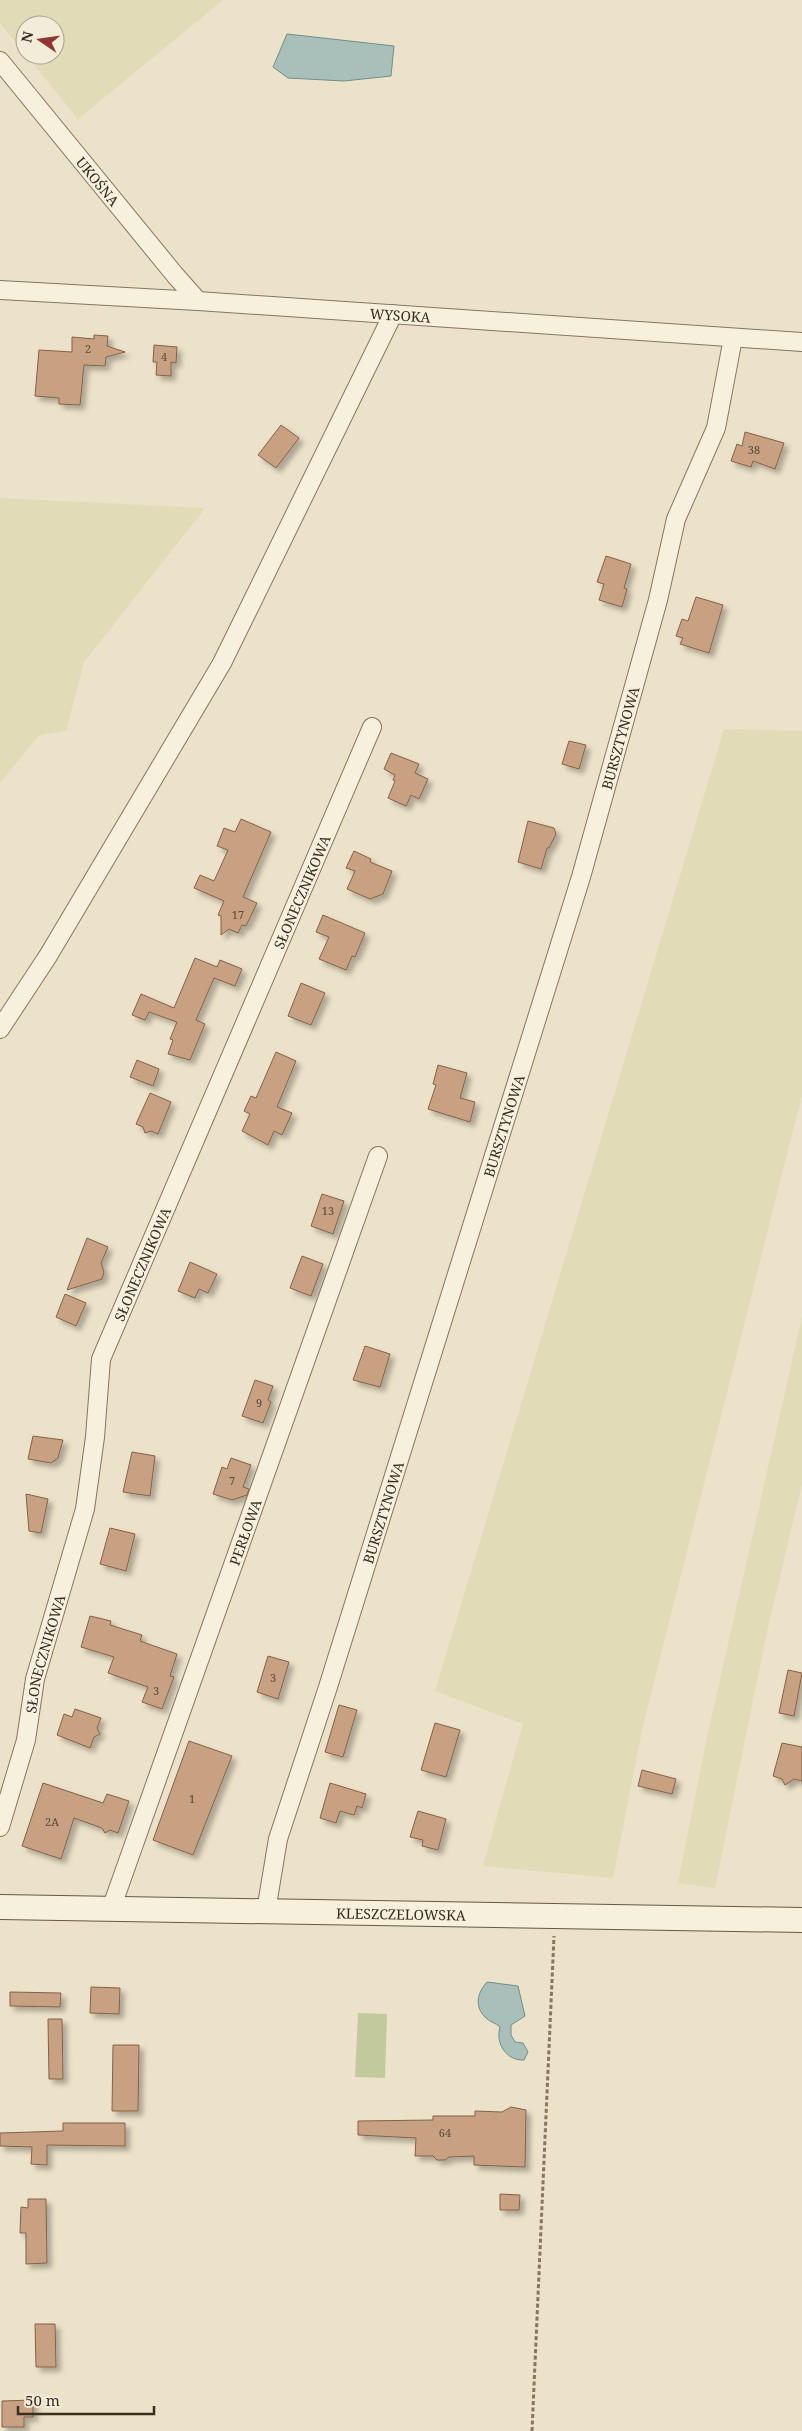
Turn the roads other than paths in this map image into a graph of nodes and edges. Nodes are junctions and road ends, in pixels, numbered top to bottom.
1 (0, 61) edge
2 (0, 290) edge
3 (198, 301) junction
4 (393, 314) junction
5 (733, 338) junction
6 (802, 342) edge
7 (372, 728) dead end
8 (0, 1029) edge
9 (378, 1156) dead end
10 (0, 1827) edge
11 (0, 1907) edge
12 (111, 1909) junction
13 (266, 1911) junction
14 (802, 1920) edge

1 - 3 street, UKOŚNA
2 - 3 street, WYSOKA
3 - 4 street, WYSOKA
4 - 5 street, WYSOKA
4 - 8 street
5 - 6 street, WYSOKA
5 - 13 street, BURSZTYNOWA
7 - 10 street, SŁONECZNIKOWA
9 - 12 street, PERŁOWA
11 - 12 main road, KLESZCZELOWSKA
12 - 13 main road, KLESZCZELOWSKA
13 - 14 main road, KLESZCZELOWSKA

